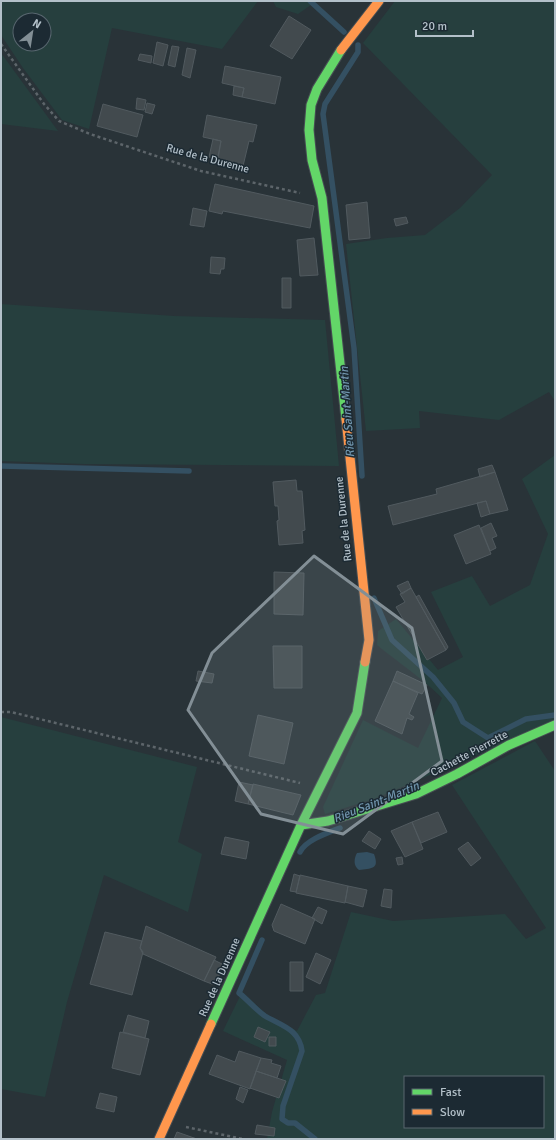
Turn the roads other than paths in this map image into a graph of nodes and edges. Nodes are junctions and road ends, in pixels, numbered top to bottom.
1 (379, 1) edge
2 (555, 725) edge
3 (301, 825) junction
4 (159, 1139) edge

1 - 3 street, Rue de la Durenne
2 - 3 street, Cachette Pierrette
3 - 4 street, Rue de la Durenne

